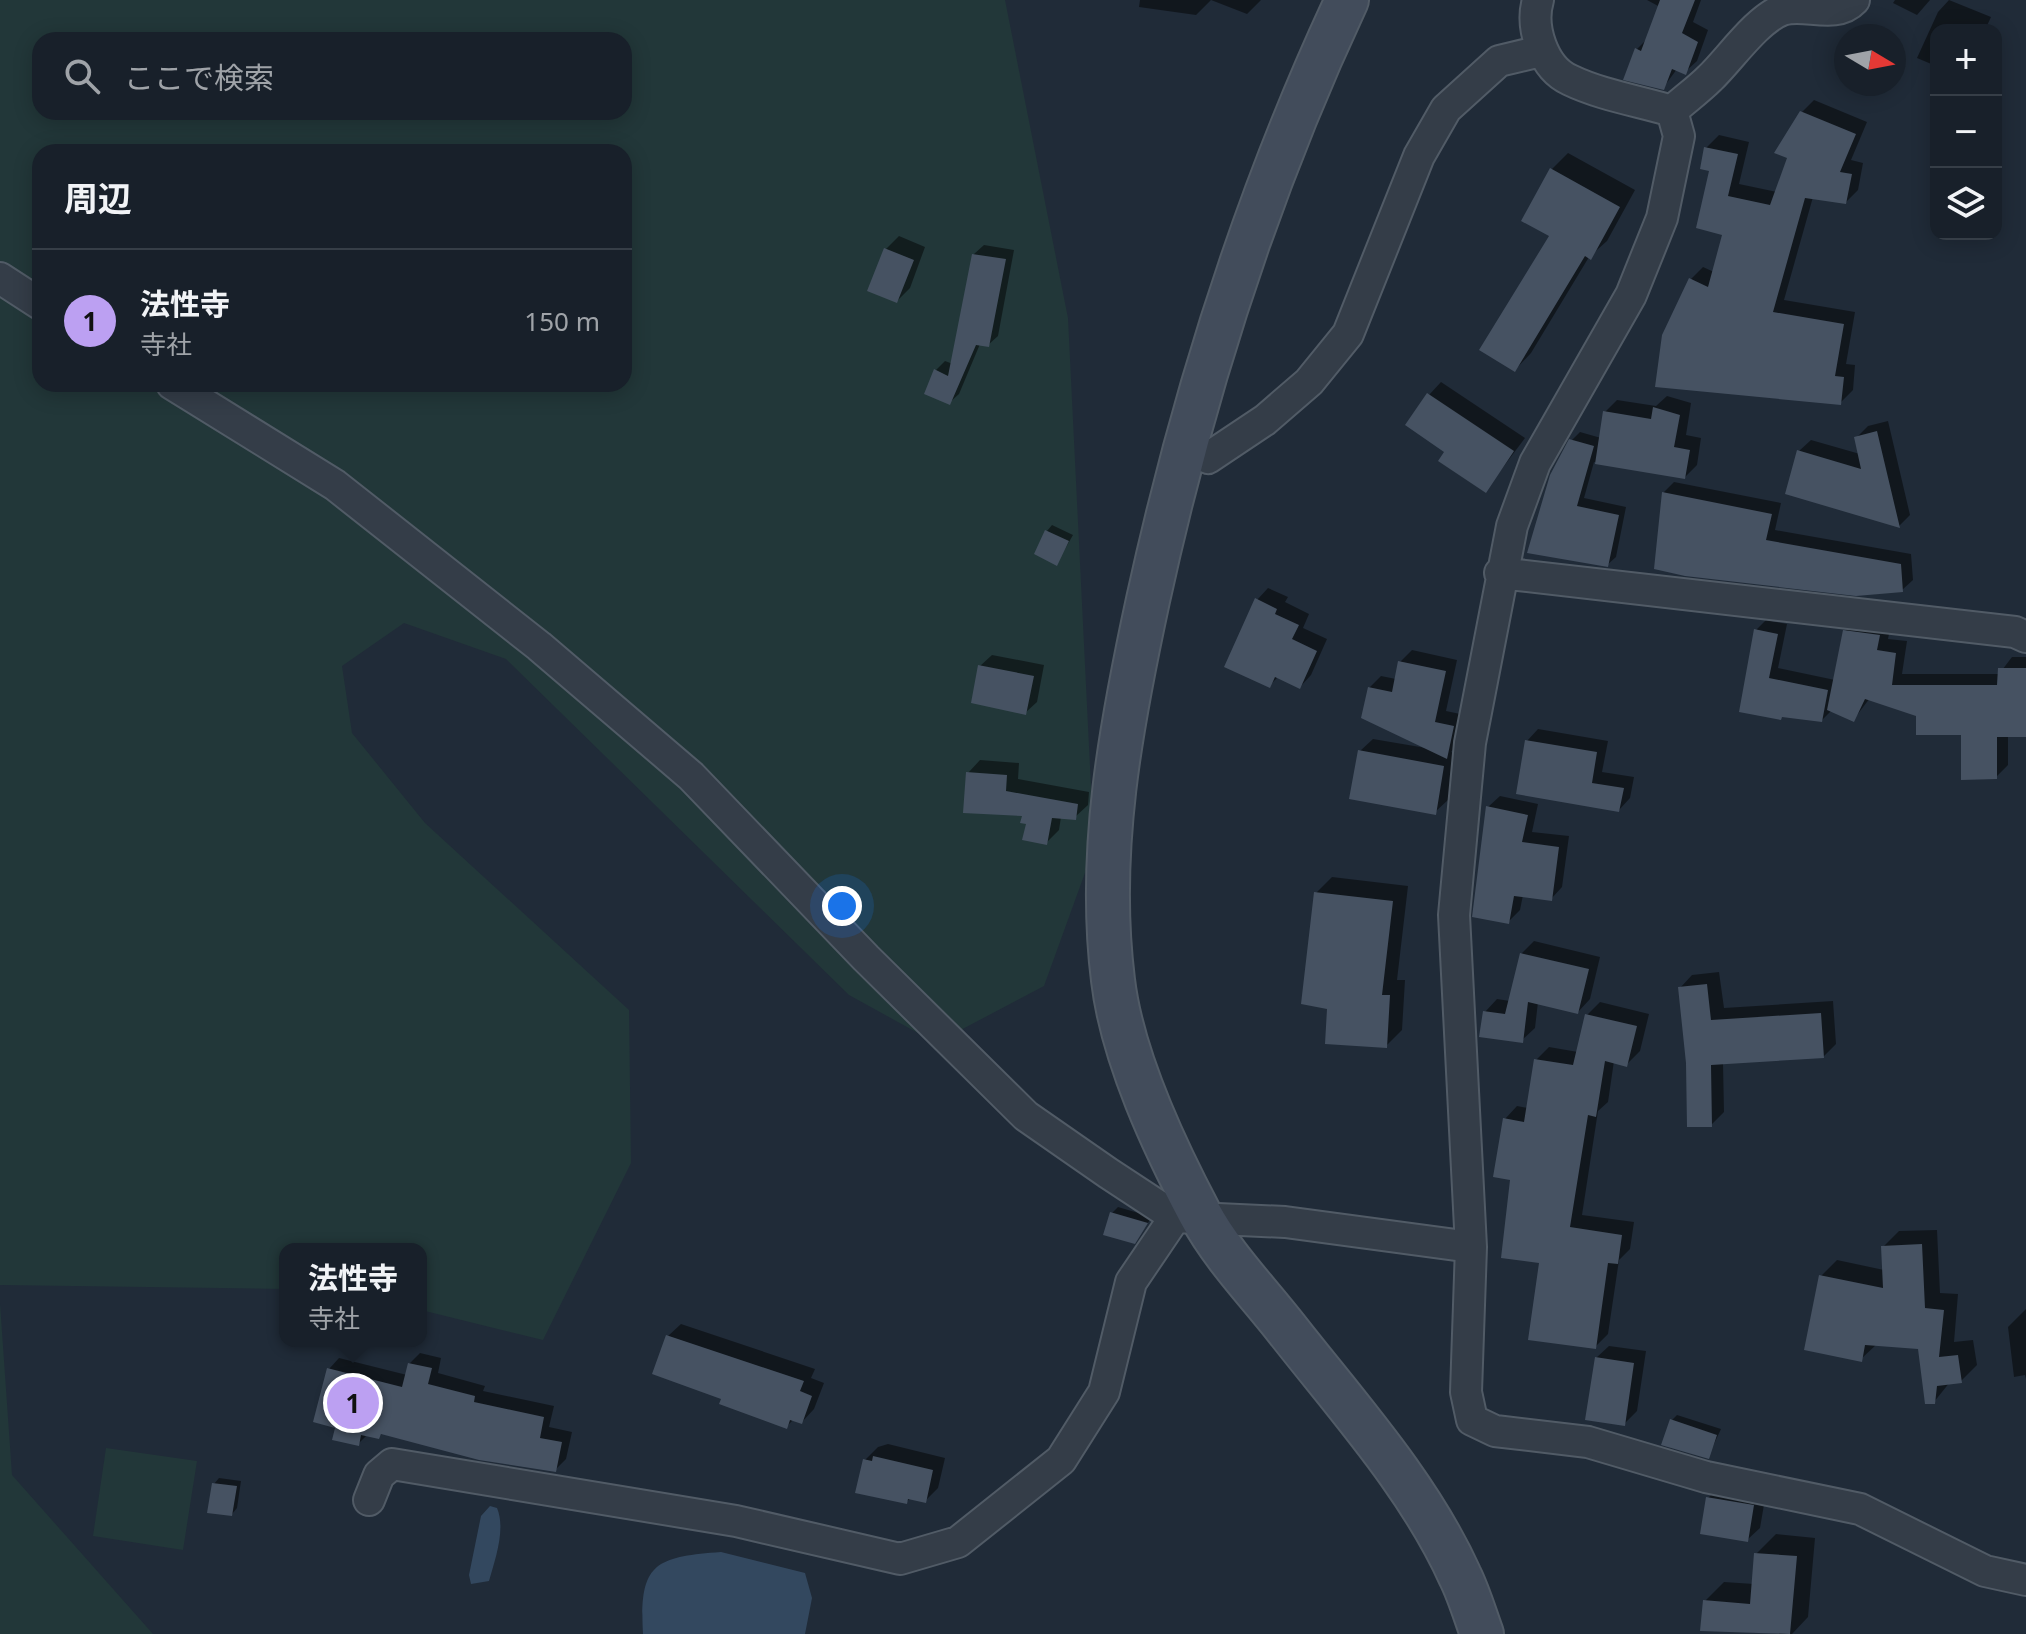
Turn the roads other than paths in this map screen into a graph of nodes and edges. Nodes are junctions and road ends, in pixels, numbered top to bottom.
1 (1347, 0) edge
2 (1538, 0) edge
3 (1854, 0) edge
4 (1541, 51) junction
5 (1672, 111) junction
6 (0, 278) edge
7 (32, 299) edge
8 (185, 392) edge
9 (1183, 446) junction
10 (1500, 573) junction
11 (2026, 637) edge
12 (1189, 1217) junction
13 (1471, 1247) junction
14 (369, 1500) dead end
15 (2026, 1580) edge
16 (1482, 1634) edge

1 - 9 street
2 - 4 street
3 - 5 street
4 - 5 street
4 - 9 street
5 - 10 street
6 - 7 street
8 - 12 street
9 - 12 street
10 - 11 street
10 - 13 street
12 - 13 street
12 - 14 street
12 - 16 street
13 - 15 street

